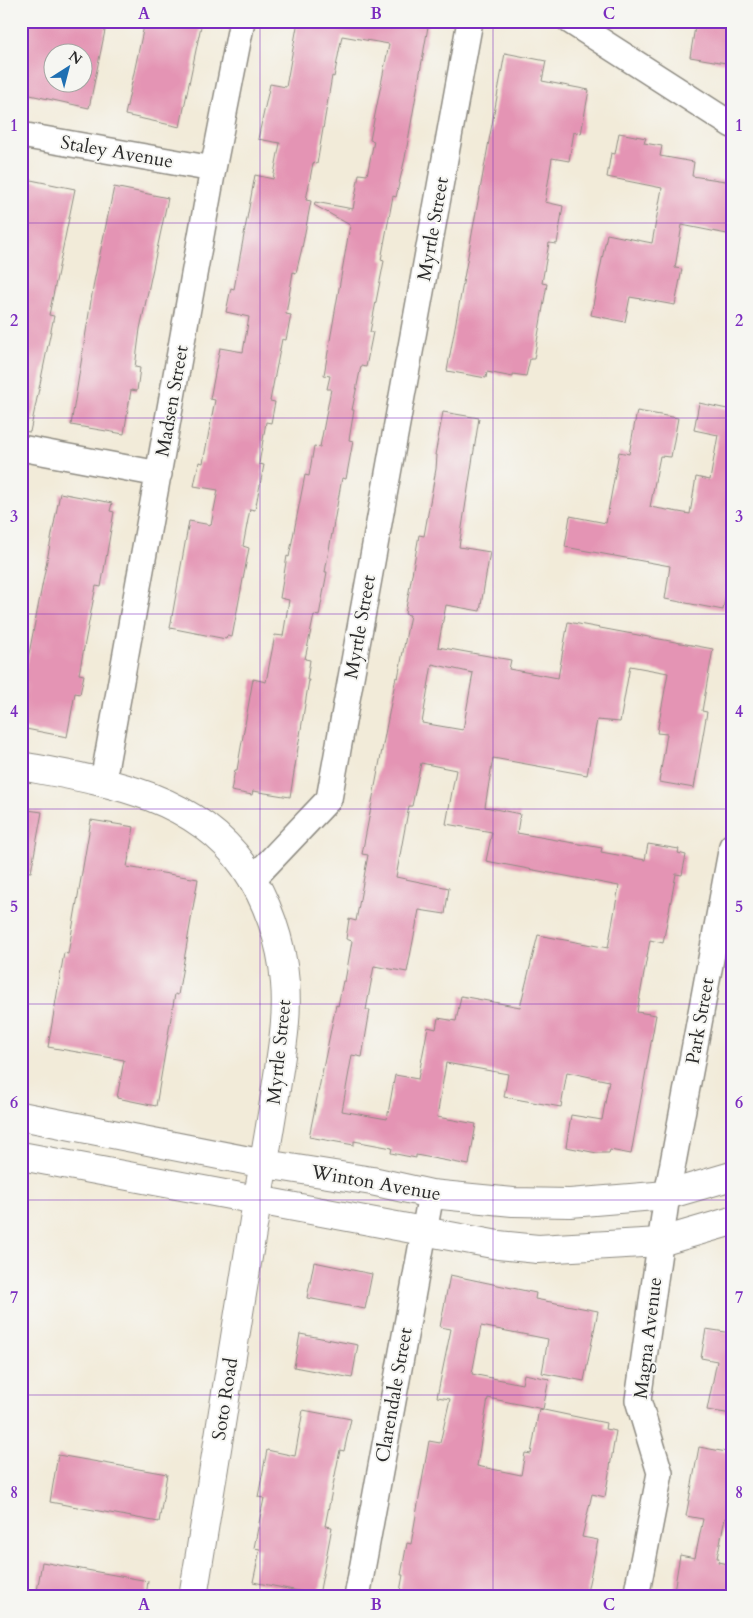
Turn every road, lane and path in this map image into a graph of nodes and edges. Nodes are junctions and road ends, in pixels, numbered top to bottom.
1 (242, 21) edge
2 (470, 21) edge
3 (570, 21) edge
4 (596, 29) edge
5 (732, 125) edge
6 (21, 135) edge
7 (213, 169) junction
8 (21, 448) edge
9 (159, 474) junction
10 (21, 766) edge
11 (103, 781) junction
12 (732, 846) edge
13 (252, 880) junction
14 (21, 1116) edge
15 (21, 1156) edge
16 (265, 1164) junction
17 (732, 1176) edge
18 (431, 1194) junction
19 (667, 1195) junction
20 (258, 1201) junction
21 (732, 1222) edge
22 (424, 1233) junction
23 (667, 1241) junction
24 (732, 1241) edge
25 (192, 1597) edge
26 (357, 1597) edge
27 (636, 1597) edge

1 - 7 street, Madsen Street
2 - 13 street, Myrtle Street
3 - 4 street
4 - 5 street
6 - 7 street, Staley Avenue
7 - 9 street, Madsen Street
8 - 9 street
9 - 11 street, Madsen Street
10 - 11 main road
11 - 13 main road
12 - 19 street, Park Street
13 - 16 main road, Myrtle Street
14 - 16 main road, Winton Avenue
15 - 20 main road, Winton Avenue
16 - 18 main road, Winton Avenue
16 - 20 main road, Myrtle Street
17 - 19 main road, Winton Avenue
18 - 19 main road, Winton Avenue
18 - 22 street, Clarendale Street
19 - 23 street, Magna Avenue
20 - 22 main road, Winton Avenue
20 - 25 main road, Soto Road
21 - 23 main road
22 - 23 main road, Winton Avenue
22 - 26 street, Clarendale Street
23 - 24 main road
23 - 27 street, Magna Avenue

